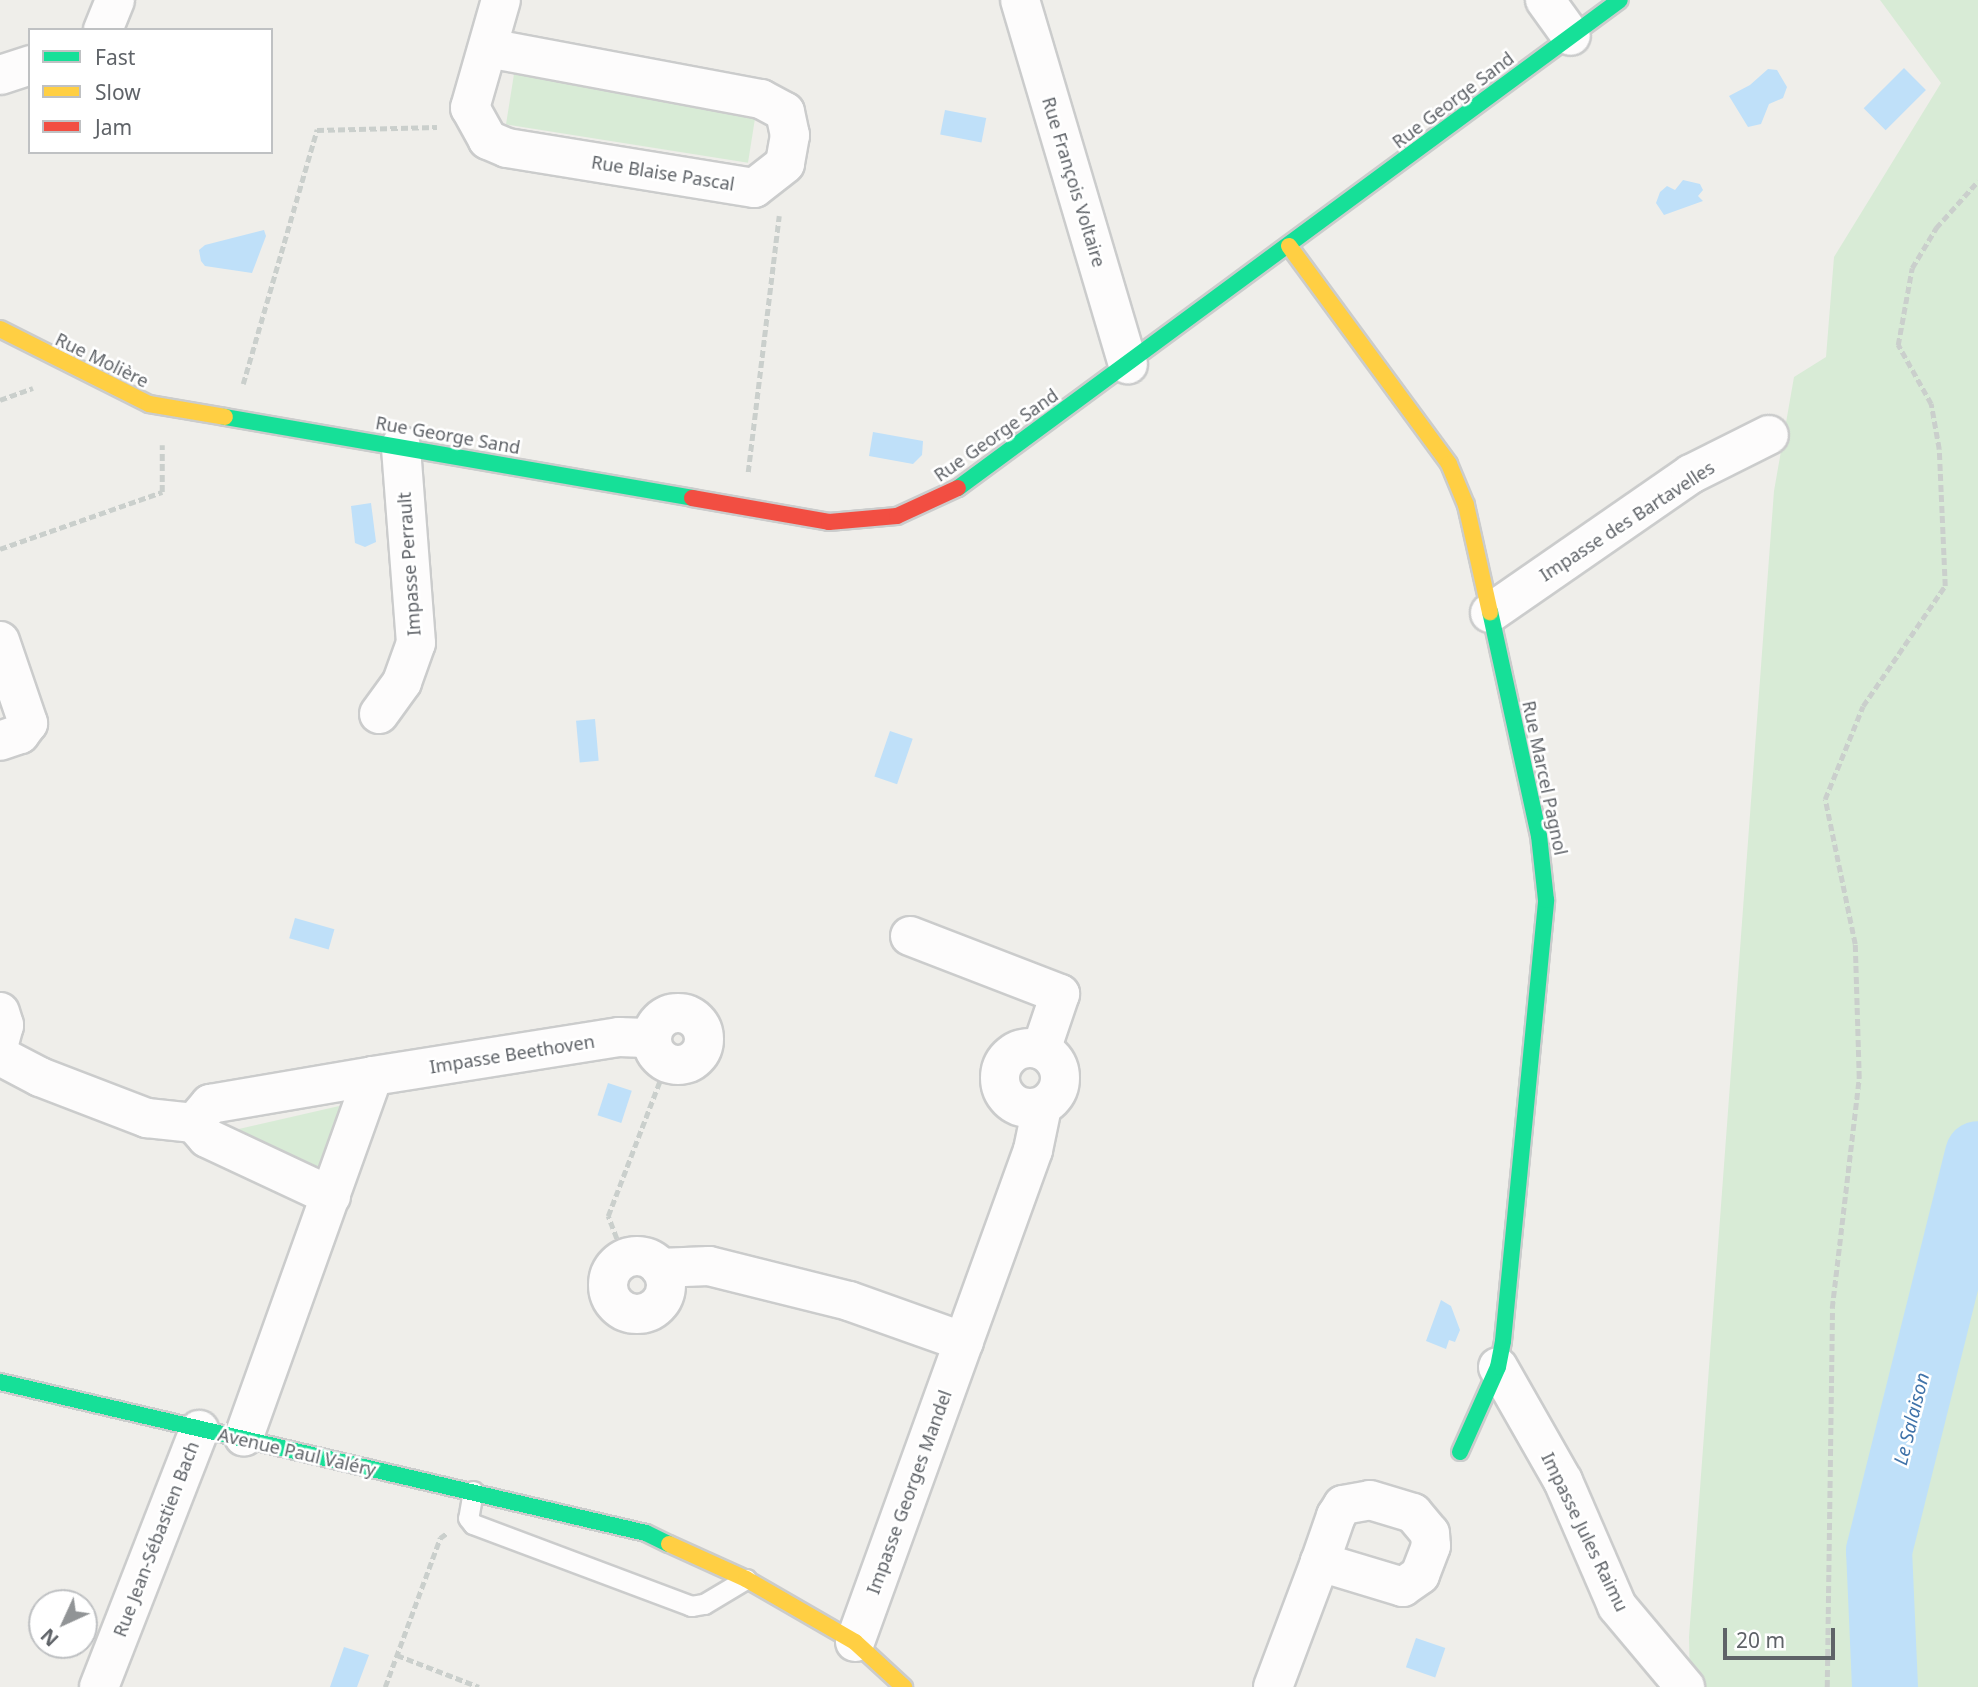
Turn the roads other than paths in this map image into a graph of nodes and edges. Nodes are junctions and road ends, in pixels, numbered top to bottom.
1 (115, 0) edge
2 (501, 0) edge
3 (1020, 0) edge
4 (1545, 0) edge
5 (1620, 0) edge
6 (104, 28) edge
7 (1571, 36) junction
8 (488, 48) junction
9 (28, 66) edge
10 (0, 75) edge
11 (1289, 246) junction
12 (0, 329) edge
13 (1128, 364) junction
14 (233, 418) joint
15 (1769, 435) dead end
16 (401, 446) junction
17 (1490, 613) junction
18 (0, 641) edge
19 (379, 714) dead end
20 (0, 741) edge
21 (910, 936) dead end
22 (0, 1012) edge
23 (0, 1040) edge
24 (1041, 1050) junction
25 (659, 1051) road end
26 (0, 1056) edge
27 (373, 1076) junction
28 (1042, 1107) junction
29 (194, 1123) junction
30 (331, 1196) junction
31 (642, 1263) road end
32 (964, 1342) junction
33 (1498, 1367) junction
34 (0, 1382) edge
35 (199, 1430) junction
36 (244, 1437) junction
37 (1460, 1452) dead end
38 (473, 1491) junction
39 (1320, 1562) dead end
40 (746, 1579) junction
41 (855, 1642) junction
42 (99, 1687) edge
43 (904, 1687) edge
44 (1273, 1687) edge
45 (1685, 1687) edge

1 - 6 street
2 - 8 street
3 - 13 street, Rue François Voltaire
4 - 7 street
5 - 7 street, Rue George Sand
7 - 11 street, Rue George Sand
8 - 8 street, Rue Blaise Pascal
9 - 10 street
11 - 13 street, Rue George Sand
11 - 17 street, Rue Marcel Pagnol
12 - 14 street, Rue Molière
13 - 16 street, Rue George Sand
14 - 16 street, Rue George Sand
15 - 17 street, Impasse des Bartavelles
16 - 19 street, Impasse Perrault
17 - 33 street, Rue Marcel Pagnol
18 - 20 street
21 - 24 street
22 - 23 street
24 - 28 street, Impasse Georges Mandel
24 - 28 street
25 - 27 street, Impasse Beethoven
26 - 29 street
27 - 29 street, Impasse Beethoven
27 - 30 street
28 - 32 street, Impasse Georges Mandel
29 - 30 street
30 - 36 street
31 - 32 street
32 - 41 street, Impasse Georges Mandel
33 - 37 street, Rue Marcel Pagnol
33 - 45 street, Impasse Jules Raimu
34 - 35 street, Avenue Paul Valéry
35 - 36 street, Avenue Paul Valéry
35 - 42 street, Rue Jean-Sébastien Bach
36 - 38 street, Avenue Paul Valéry
38 - 40 street, Avenue Paul Valéry
38 - 40 lane
39 - 44 street
40 - 41 street, Avenue Paul Valéry
41 - 43 street, Avenue Paul Valéry

